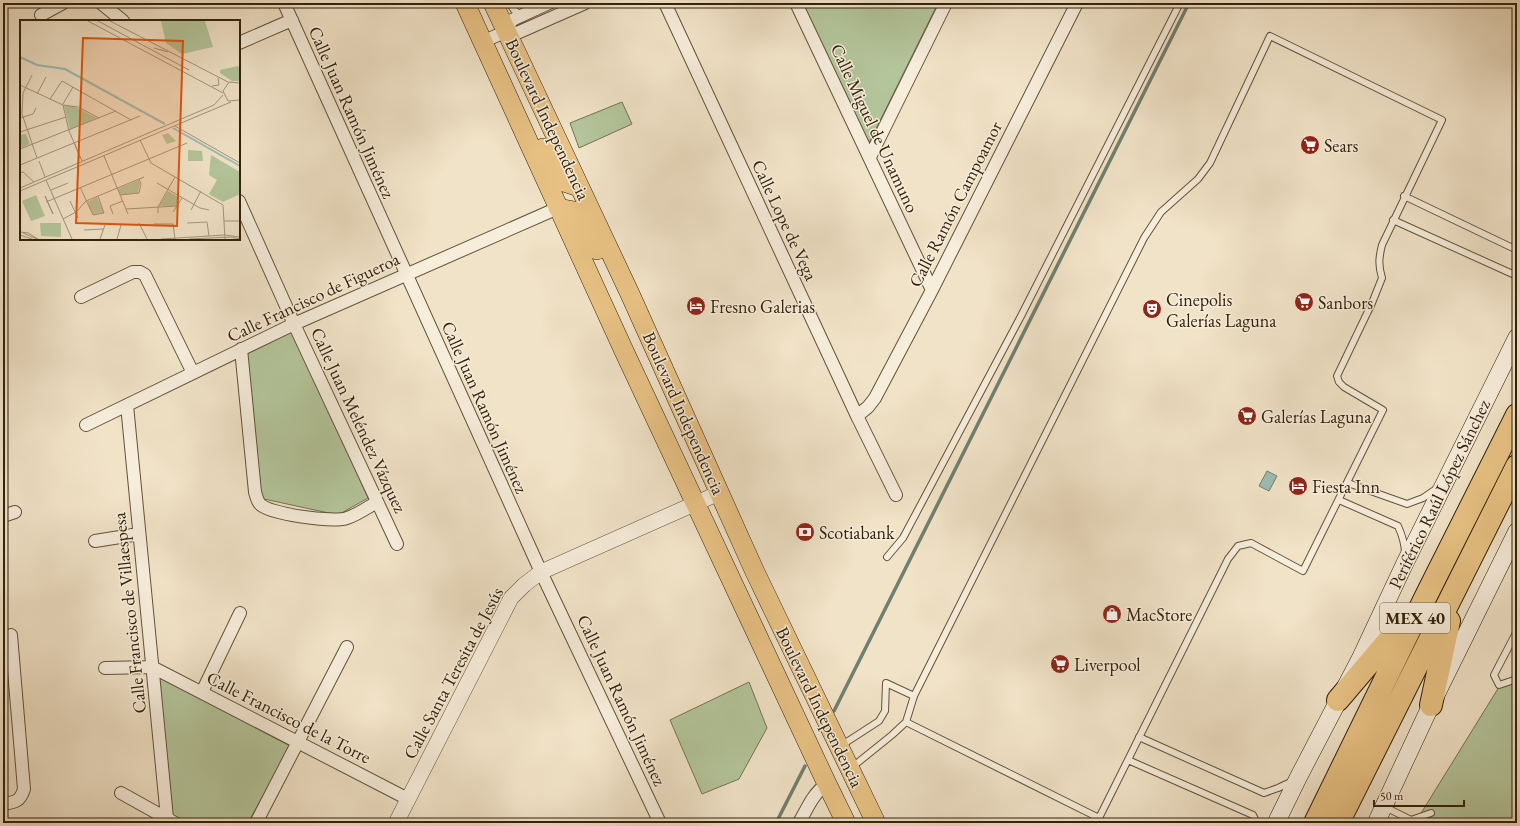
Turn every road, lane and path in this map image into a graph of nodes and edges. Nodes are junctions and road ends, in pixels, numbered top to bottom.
1 (63, 3) edge
2 (101, 3) edge
3 (284, 3) edge
4 (465, 3) edge
5 (493, 3) edge
6 (509, 3) edge
7 (549, 3) edge
8 (585, 3) edge
9 (665, 3) edge
10 (796, 3) edge
11 (946, 3) edge
12 (1077, 3) edge
13 (1180, 3) edge
14 (564, 7) edge
15 (41, 15) dead end
16 (522, 16) junction
17 (122, 20) edge
18 (292, 20) junction
19 (506, 31) junction
20 (483, 42) junction
21 (240, 44) edge
22 (522, 128) junction
23 (870, 157) junction
24 (579, 187) junction
25 (1404, 196) junction
26 (240, 203) edge
27 (558, 208) junction
28 (1393, 220) junction
29 (1517, 250) edge
30 (405, 274) junction
31 (1517, 276) edge
32 (932, 290) junction
33 (630, 294) junction
34 (81, 297) dead end
35 (294, 324) junction
36 (1517, 337) edge
37 (241, 349) junction
38 (193, 373) junction
39 (127, 405) junction
40 (1517, 415) edge
41 (857, 416) junction
42 (86, 426) dead end
43 (1517, 466) edge
44 (1447, 478) junction
45 (1348, 483) junction
46 (720, 493) junction
47 (896, 495) dead end
48 (1339, 500) junction
49 (377, 502) junction
50 (694, 504) junction
51 (1517, 531) edge
52 (139, 534) junction
53 (95, 541) dead end
54 (397, 544) dead end
55 (887, 557) dead end
56 (1404, 565) junction
57 (541, 572) junction
58 (1456, 586) junction
59 (1427, 594) junction
60 (240, 613) dead end
61 (1517, 631) edge
62 (11, 635) dead end
63 (346, 647) dead end
64 (152, 667) junction
65 (105, 668) dead end
66 (774, 673) junction
67 (1517, 679) edge
68 (202, 692) junction
69 (914, 696) junction
70 (1338, 700) junction
71 (1431, 706) junction
72 (906, 722) junction
73 (829, 727) junction
74 (1139, 738) junction
75 (298, 742) junction
76 (840, 747) junction
77 (1128, 760) junction
78 (850, 769) junction
79 (1298, 778) junction
80 (827, 784) junction
81 (121, 793) dead end
82 (408, 799) junction
83 (3, 804) edge
84 (1384, 806) junction
85 (1432, 813) dead end
86 (877, 820) edge
87 (171, 821) edge
88 (1098, 821) edge
89 (256, 823) edge
90 (396, 823) edge
91 (660, 823) edge
92 (800, 823) edge
93 (846, 823) edge
94 (1257, 823) edge
95 (1276, 823) edge
96 (1316, 823) edge
97 (1338, 823) edge
98 (1376, 823) edge

1 - 15 street
2 - 17 street
3 - 18 street, Calle Juan Ramón Jiménez
4 - 20 main road, Boulevard Independencia
5 - 19 main road, Boulevard Independencia
6 - 16 lane
7 - 16 street
8 - 14 street
9 - 41 street, Calle Lope de Vega
10 - 23 street, Calle Miguel de Unamuno
11 - 23 street
12 - 32 street, Calle Ramón Campoamor
13 - 55 lane
14 - 19 street
16 - 19 street
18 - 21 street
18 - 30 street, Calle Juan Ramón Jiménez
19 - 20 street
19 - 24 main road, Boulevard Independencia
20 - 22 main road, Boulevard Independencia
22 - 24 main road
22 - 27 main road, Boulevard Independencia
23 - 32 street, Calle Miguel de Unamuno
24 - 33 main road, Boulevard Independencia
25 - 28 lane
25 - 29 lane
25 - 69 lane
26 - 35 street, Calle Juan Meléndez Vázquez
27 - 30 street, Calle Francisco de Figueroa
27 - 33 main road
27 - 50 main road, Boulevard Independencia
28 - 31 lane
28 - 45 lane
30 - 35 street, Calle Francisco de Figueroa
30 - 57 street, Calle Juan Ramón Jiménez
32 - 41 street, Calle Ramón Campoamor
33 - 46 main road, Boulevard Independencia
34 - 38 street
35 - 37 street, Calle Francisco de Figueroa
35 - 49 street, Calle Juan Meléndez Vázquez
36 - 44 main road, Periférico Raúl López Sánchez
37 - 38 street, Calle Francisco de Figueroa
37 - 49 street
38 - 39 street, Calle Francisco de Figueroa
39 - 42 street, Calle Francisco de Figueroa
39 - 52 street, Calle Francisco de Villaespesa
40 - 59 highway, Periférico Raúl López Sánchez / MEX 40
41 - 47 street, Calle Lope de Vega
43 - 58 highway, MEX 40
44 - 45 lane
44 - 56 main road, Periférico Raúl López Sánchez
45 - 48 lane
46 - 50 street, Calle Santa Teresita de Jesús
46 - 73 main road, Boulevard Independencia
48 - 56 lane
48 - 74 lane
49 - 54 street, Calle Juan Meléndez Vázquez
50 - 57 street, Calle Santa Teresita de Jesús
50 - 66 main road, Boulevard Independencia
51 - 71 main road
52 - 53 street
52 - 64 street, Calle Francisco de Villaespesa
56 - 70 main road, Periférico Raúl López Sánchez
57 - 82 street, Calle Santa Teresita de Jesús
57 - 91 street, Calle Juan Ramón Jiménez
58 - 71 highway
58 - 97 highway, MEX 40
59 - 70 highway
59 - 96 highway, Periférico Raúl López Sánchez / MEX 40
60 - 68 street
61 - 67 lane
62 - 83 street
63 - 75 street
64 - 65 street
64 - 68 street, Calle Francisco de la Torre
64 - 87 street, Calle Francisco de Villaespesa
66 - 73 main road
66 - 80 main road, Boulevard Independencia
68 - 75 street, Calle Francisco de la Torre
69 - 72 lane
69 - 76 lane
70 - 79 main road, Periférico Raúl López Sánchez
71 - 84 main road
72 - 78 lane
72 - 88 lane
73 - 76 main road, Boulevard Independencia
74 - 77 lane
74 - 79 lane
75 - 82 street, Calle Francisco de la Torre
75 - 89 street
76 - 78 main road, Boulevard Independencia
77 - 88 lane
77 - 94 lane
78 - 86 main road, Boulevard Independencia
79 - 95 main road, Periférico Raúl López Sánchez
80 - 92 street
80 - 93 main road, Boulevard Independencia
81 - 87 street, Calle Francisco de Villaespesa
82 - 90 street, Calle Santa Teresita de Jesús
84 - 85 lane
84 - 98 main road

